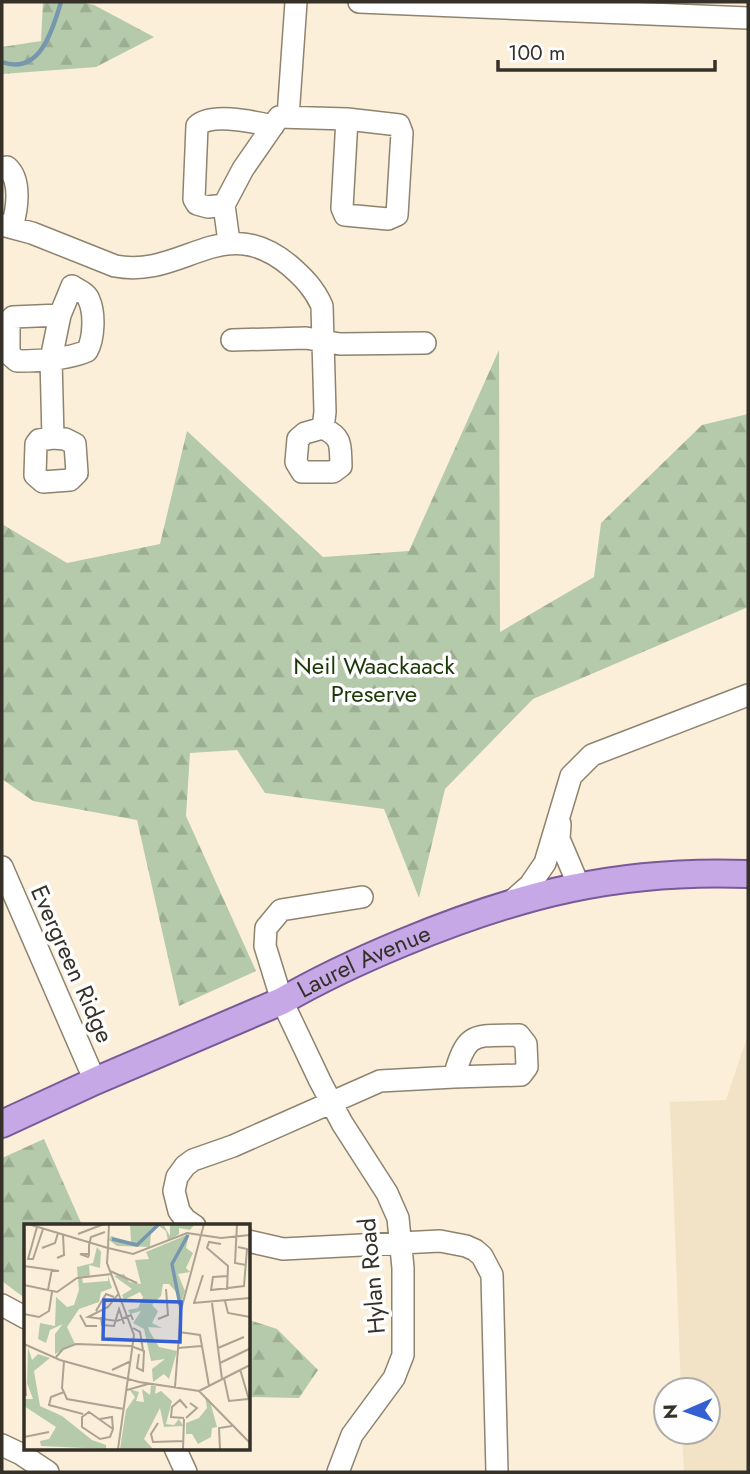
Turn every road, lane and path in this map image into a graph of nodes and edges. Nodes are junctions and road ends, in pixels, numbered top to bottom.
1 (296, 2) edge
2 (359, 2) edge
3 (569, 6) edge
4 (748, 18) edge
5 (347, 119) junction
6 (280, 121) junction
7 (2, 168) edge
8 (224, 205) junction
9 (7, 226) edge
10 (229, 242) junction
11 (60, 315) junction
12 (232, 340) dead end
13 (324, 341) junction
14 (425, 342) dead end
15 (51, 359) junction
16 (323, 428) junction
17 (53, 438) dead end
18 (748, 695) edge
19 (560, 808) junction
20 (2, 867) edge
21 (748, 874) edge
22 (579, 886) junction
23 (362, 897) dead end
24 (511, 902) junction
25 (282, 1001) junction
26 (454, 1077) dead end
27 (95, 1081) junction
28 (331, 1102) junction
29 (2, 1124) edge
30 (192, 1224) edge
31 (250, 1241) edge
32 (401, 1244) junction
33 (2, 1305) edge
34 (24, 1317) edge
35 (16, 1448) edge
36 (175, 1450) edge
37 (48, 1472) edge
38 (186, 1472) edge
39 (338, 1472) edge
40 (497, 1472) edge

1 - 6 street
2 - 3 street
3 - 4 street
5 - 5 street
5 - 6 street
6 - 8 street
6 - 8 street
7 - 9 street
8 - 10 street
9 - 10 street
10 - 13 street
11 - 15 street
11 - 15 street
11 - 15 street
12 - 13 street
13 - 14 street
13 - 16 street
15 - 17 street
16 - 16 street
18 - 19 street
19 - 22 street
19 - 24 street
20 - 27 street, Evergreen Ridge
21 - 22 main road, Laurel Avenue
22 - 24 main road, Laurel Avenue
23 - 25 street, Hylan Road
24 - 25 main road, Laurel Avenue
25 - 27 main road, Laurel Avenue
25 - 28 street, Hylan Road
26 - 28 street
27 - 29 main road, Laurel Avenue
28 - 30 street
28 - 32 street, Hylan Road
31 - 32 street
32 - 39 street, Hylan Road
32 - 40 street
33 - 34 street
35 - 37 street
36 - 38 street

